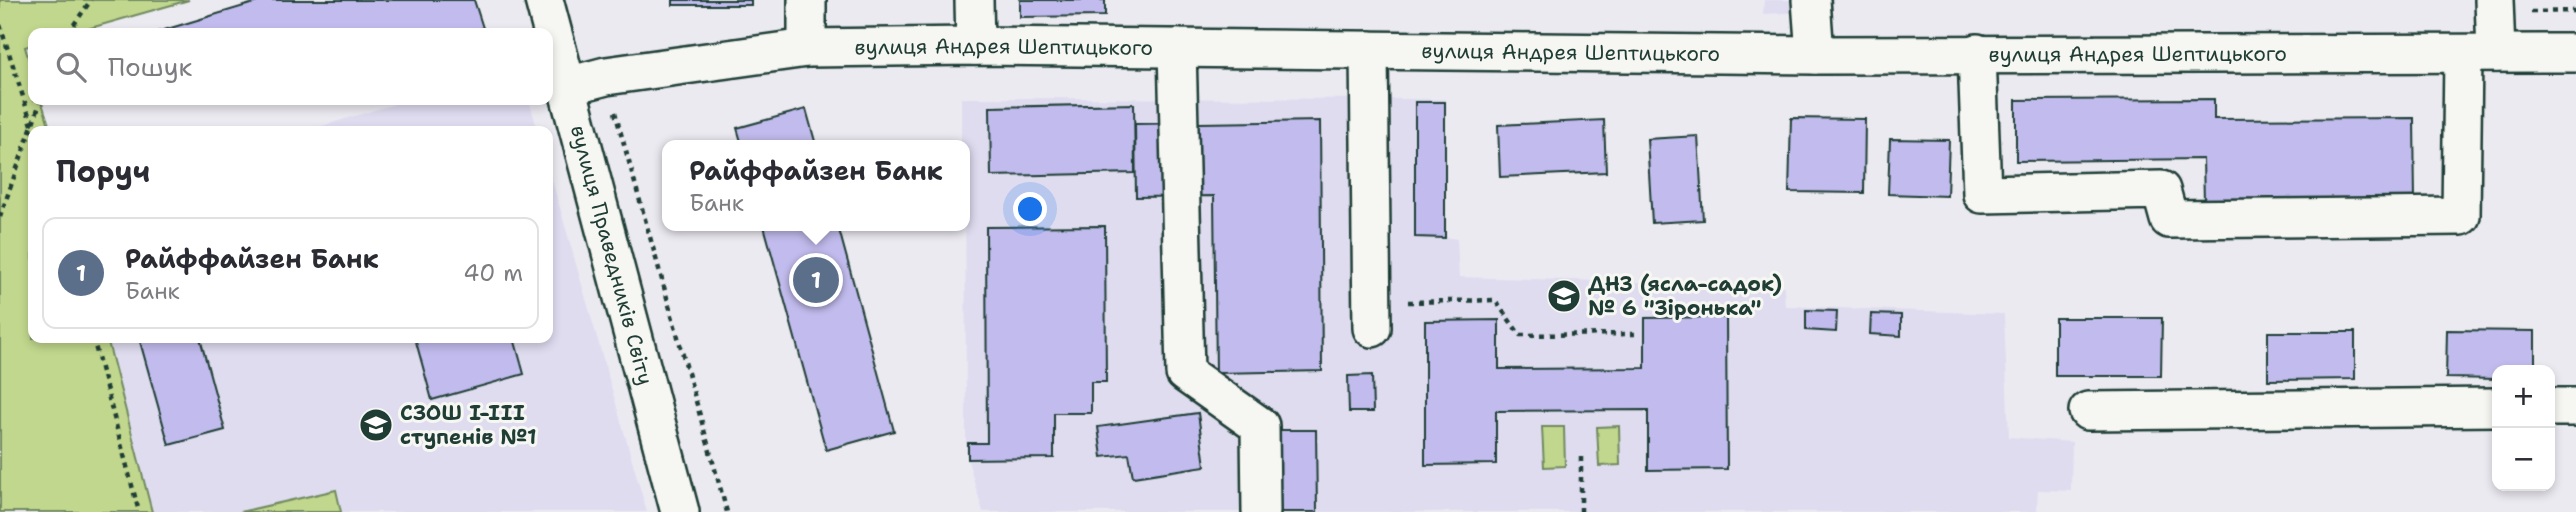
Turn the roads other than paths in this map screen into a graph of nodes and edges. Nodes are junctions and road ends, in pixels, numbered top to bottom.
1 (544, 0) edge
2 (807, 0) edge
3 (974, 0) edge
4 (1811, 0) edge
5 (2494, 7) edge
6 (552, 28) edge
7 (553, 32) edge
8 (975, 46) junction
9 (807, 48) junction
10 (1177, 48) junction
11 (1369, 50) junction
12 (1977, 53) junction
13 (2479, 53) junction
14 (2576, 53) edge
15 (1815, 55) junction
16 (568, 86) junction
17 (1372, 316) road end
18 (2492, 407) edge
19 (2555, 407) edge
20 (2576, 407) edge
21 (2088, 411) dead end
22 (680, 512) edge
23 (1261, 512) edge

1 - 6 street, вулиця Праведників Світу
2 - 9 street
3 - 8 street
4 - 15 street
5 - 13 street
7 - 16 street, вулиця Праведників Світу
8 - 9 street, вулиця Андрея Шептицького
8 - 10 street, вулиця Андрея Шептицького
9 - 16 street, вулиця Андрея Шептицького
10 - 11 street, вулиця Андрея Шептицького
10 - 23 street
11 - 15 street, вулиця Андрея Шептицького
11 - 17 street
12 - 13 street, вулиця Андрея Шептицького
12 - 13 street
12 - 15 street, вулиця Андрея Шептицького
13 - 14 street, вулиця Андрея Шептицького
16 - 22 street, вулиця Праведників Світу
18 - 21 street
19 - 20 street

